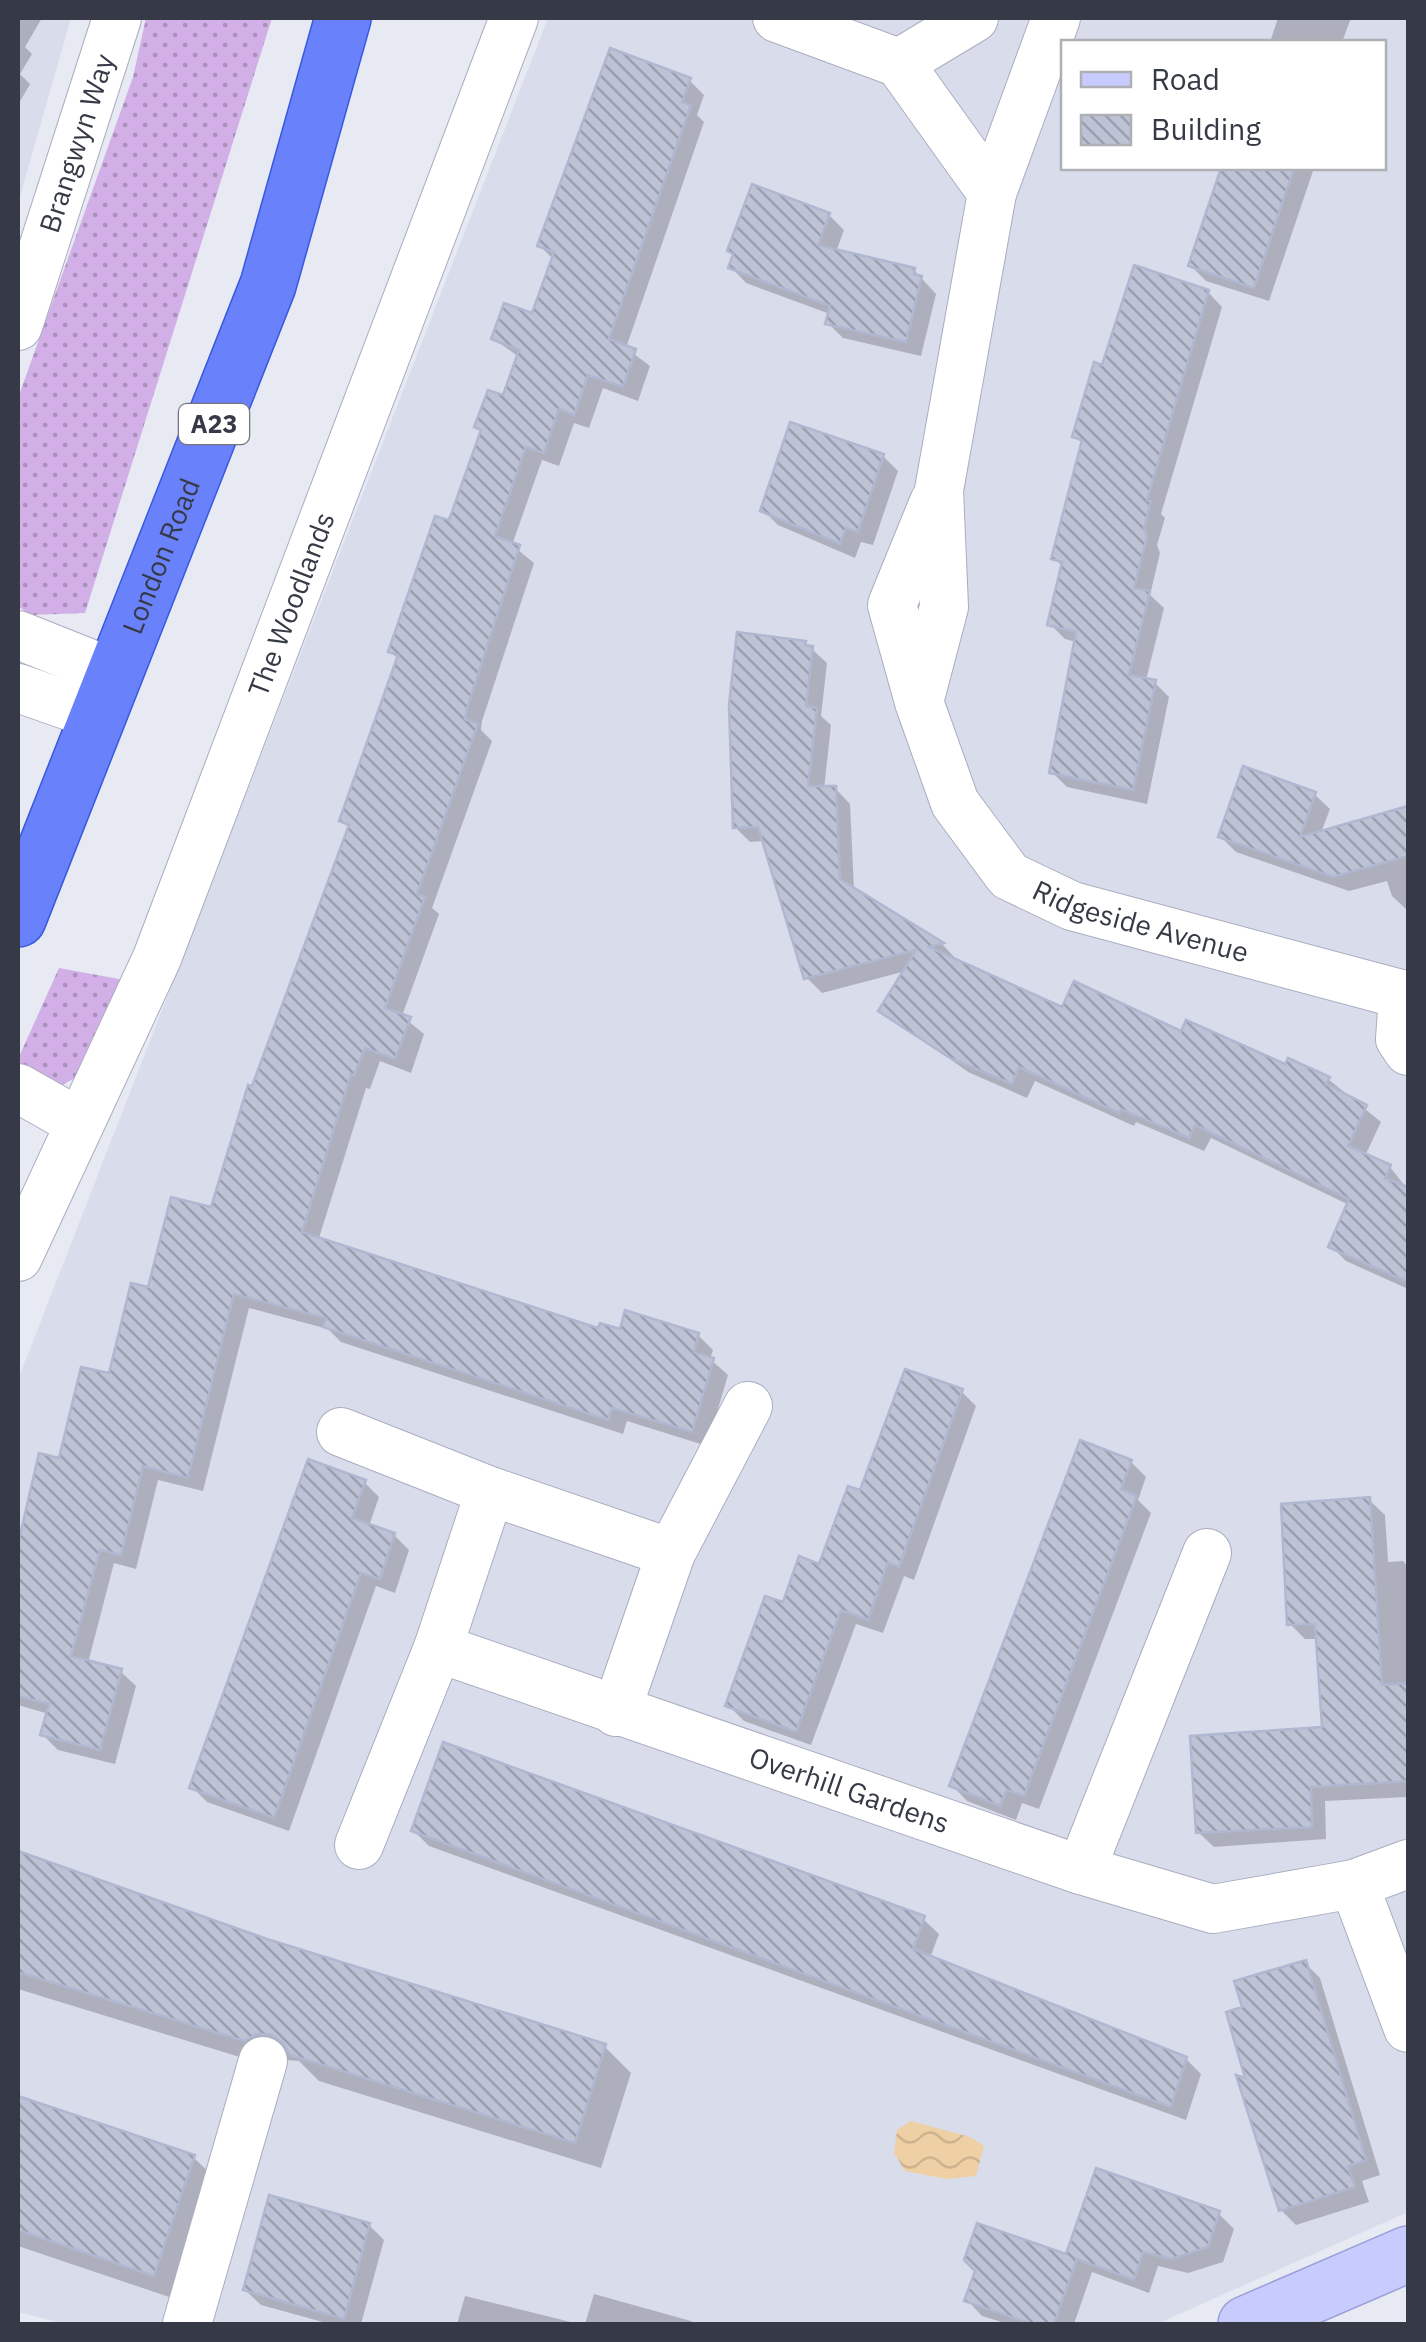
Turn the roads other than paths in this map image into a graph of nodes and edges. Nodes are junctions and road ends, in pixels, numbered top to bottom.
1 (117, 18) edge
2 (343, 18) edge
3 (514, 18) edge
4 (777, 18) edge
5 (974, 18) edge
6 (1056, 18) edge
7 (898, 63) junction
8 (992, 192) junction
9 (18, 326) edge
10 (18, 634) edge
11 (18, 688) edge
12 (108, 695) junction
13 (18, 920) edge
14 (1406, 996) edge
15 (1408, 1051) edge
16 (18, 1088) edge
17 (78, 1122) junction
18 (18, 1258) edge
19 (748, 1406) dead end
20 (341, 1432) dead end
21 (490, 1491) junction
22 (672, 1553) junction
23 (1207, 1553) dead end
24 (438, 1648) junction
25 (616, 1712) junction
26 (359, 1844) dead end
27 (1408, 1864) edge
28 (1081, 1870) junction
29 (1354, 1884) junction
30 (1408, 2028) edge
31 (263, 2061) dead end
32 (1408, 2254) edge
33 (187, 2324) edge
34 (1246, 2324) edge

1 - 9 street, Brangwyn Way
2 - 12 highway, London Road / A23
3 - 17 street, The Woodlands
4 - 7 street
5 - 7 street
6 - 8 street, Ridgeside Avenue
7 - 8 street
8 - 14 street, Ridgeside Avenue
10 - 12 street
11 - 12 street
12 - 13 highway, London Road / A23
14 - 15 street
16 - 17 street
17 - 18 street, The Woodlands
19 - 22 street
20 - 21 street
21 - 22 street
21 - 24 street
22 - 25 street
23 - 28 street
24 - 25 street, Overhill Gardens
24 - 26 street
25 - 28 street, Overhill Gardens
27 - 29 street, Overhill Gardens
28 - 29 street, Overhill Gardens
29 - 30 street
31 - 33 street
32 - 34 street

